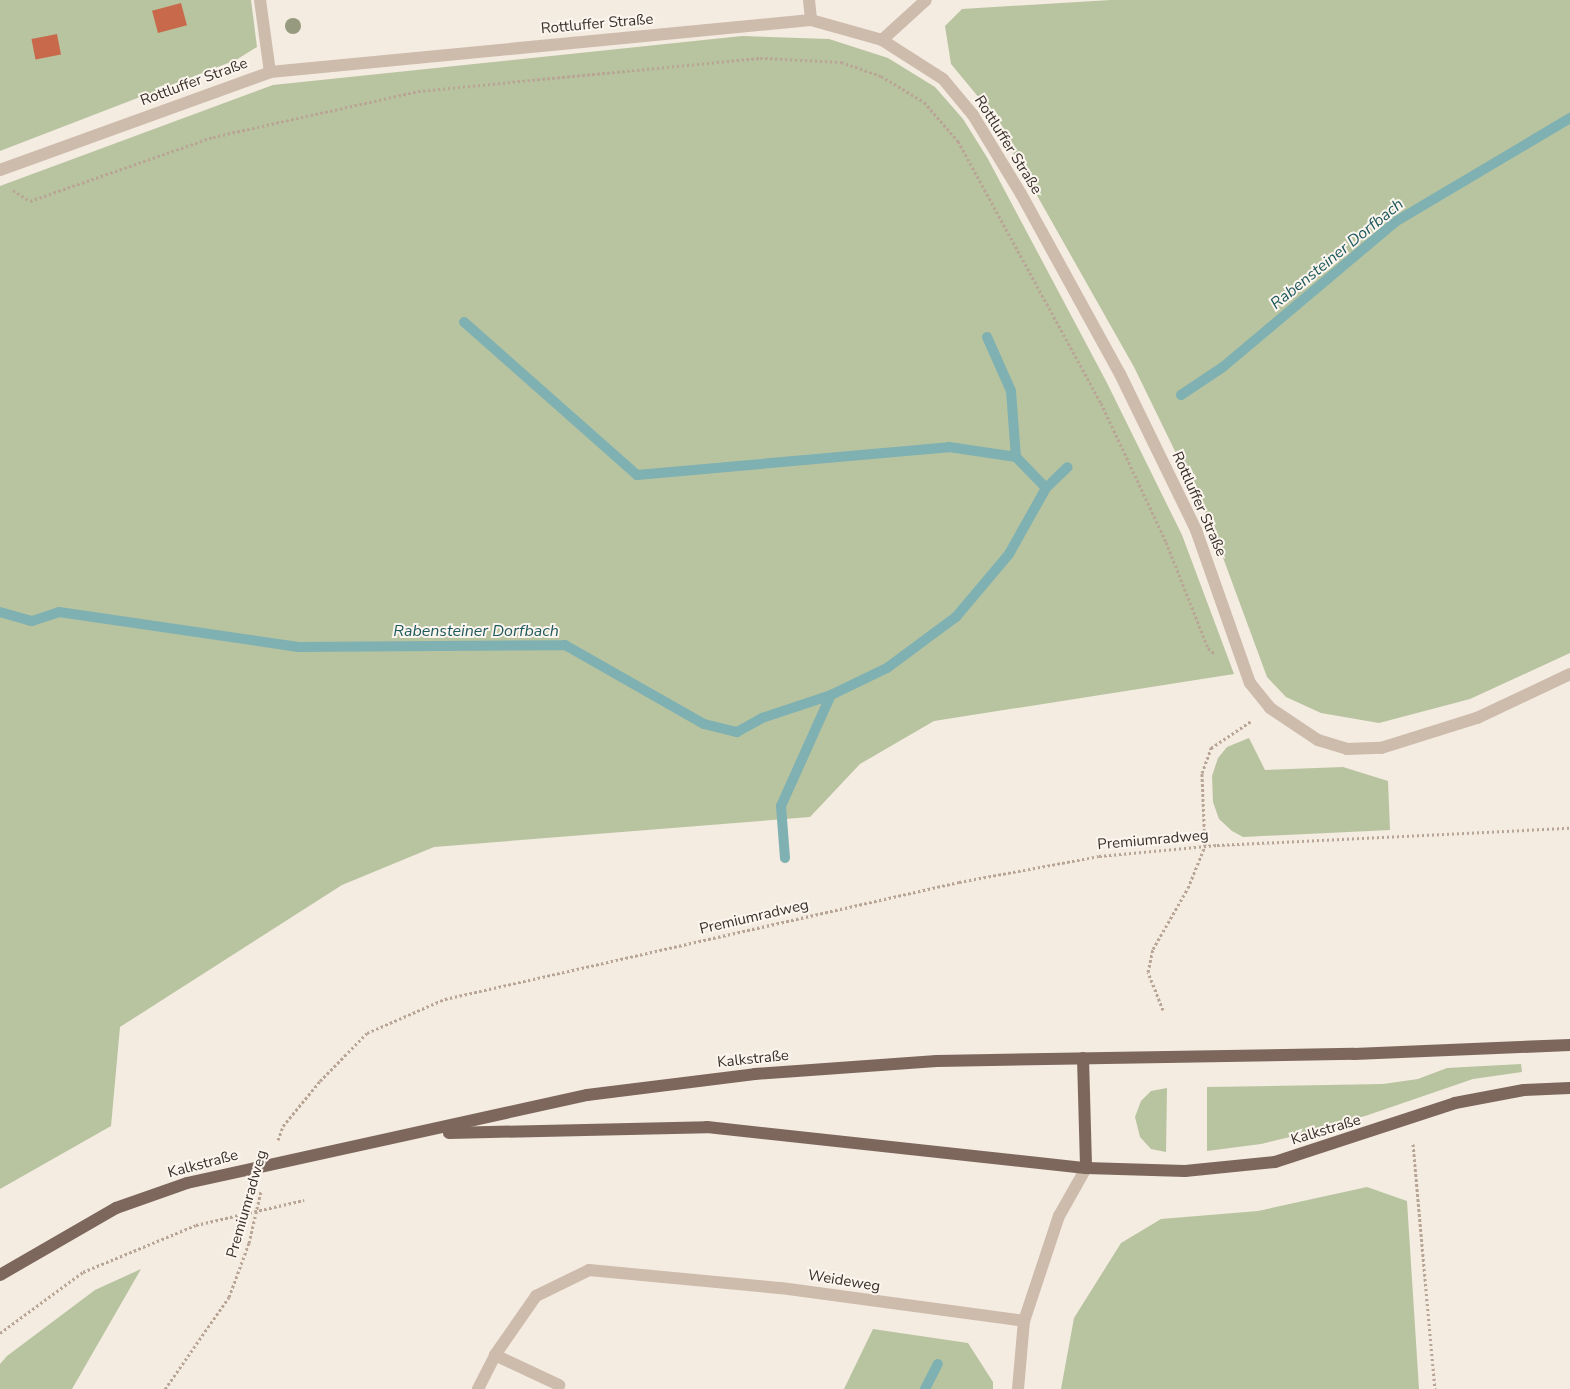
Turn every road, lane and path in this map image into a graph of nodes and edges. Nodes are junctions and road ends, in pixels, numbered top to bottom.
1 (260, 0) edge
2 (809, 0) edge
3 (926, 0) edge
4 (811, 20) junction
5 (882, 40) junction
6 (270, 72) junction
7 (0, 170) edge
8 (8, 186) dead end
9 (1570, 674) edge
10 (1250, 683) junction
11 (1270, 708) junction
12 (1570, 828) edge
13 (1205, 846) junction
14 (1164, 1010) dead end
15 (1570, 1045) edge
16 (1082, 1058) junction
17 (1570, 1088) edge
18 (431, 1132) junction
19 (277, 1142) dead end
20 (1413, 1144) dead end
21 (1086, 1168) junction
22 (262, 1183) dead end
23 (304, 1200) dead end
24 (0, 1275) edge
25 (1024, 1321) junction
26 (0, 1333) edge
27 (495, 1355) junction
28 (559, 1386) dead end
29 (165, 1389) edge
30 (478, 1389) edge
31 (1018, 1389) edge
32 (1435, 1389) edge

1 - 6 street
2 - 4 street
3 - 5 street
4 - 5 street, Rottluffer Straße
4 - 6 street, Rottluffer Straße
5 - 10 street, Rottluffer Straße
6 - 7 street, Rottluffer Straße
8 - 10 path
9 - 11 street, Rottluffer Straße
10 - 11 street, Rottluffer Straße
11 - 13 path
12 - 13 path, Premiumradweg
13 - 14 path
13 - 19 path, Premiumradweg
15 - 16 main road, Kalkstraße
16 - 18 main road, Kalkstraße
16 - 21 main road
17 - 21 main road, Kalkstraße
18 - 21 main road, Kalkstraße
18 - 24 main road, Kalkstraße
20 - 32 path
21 - 25 street
22 - 29 path, Premiumradweg
23 - 26 path
25 - 27 street, Weideweg
25 - 31 street
27 - 28 street
27 - 30 street, Weideweg

